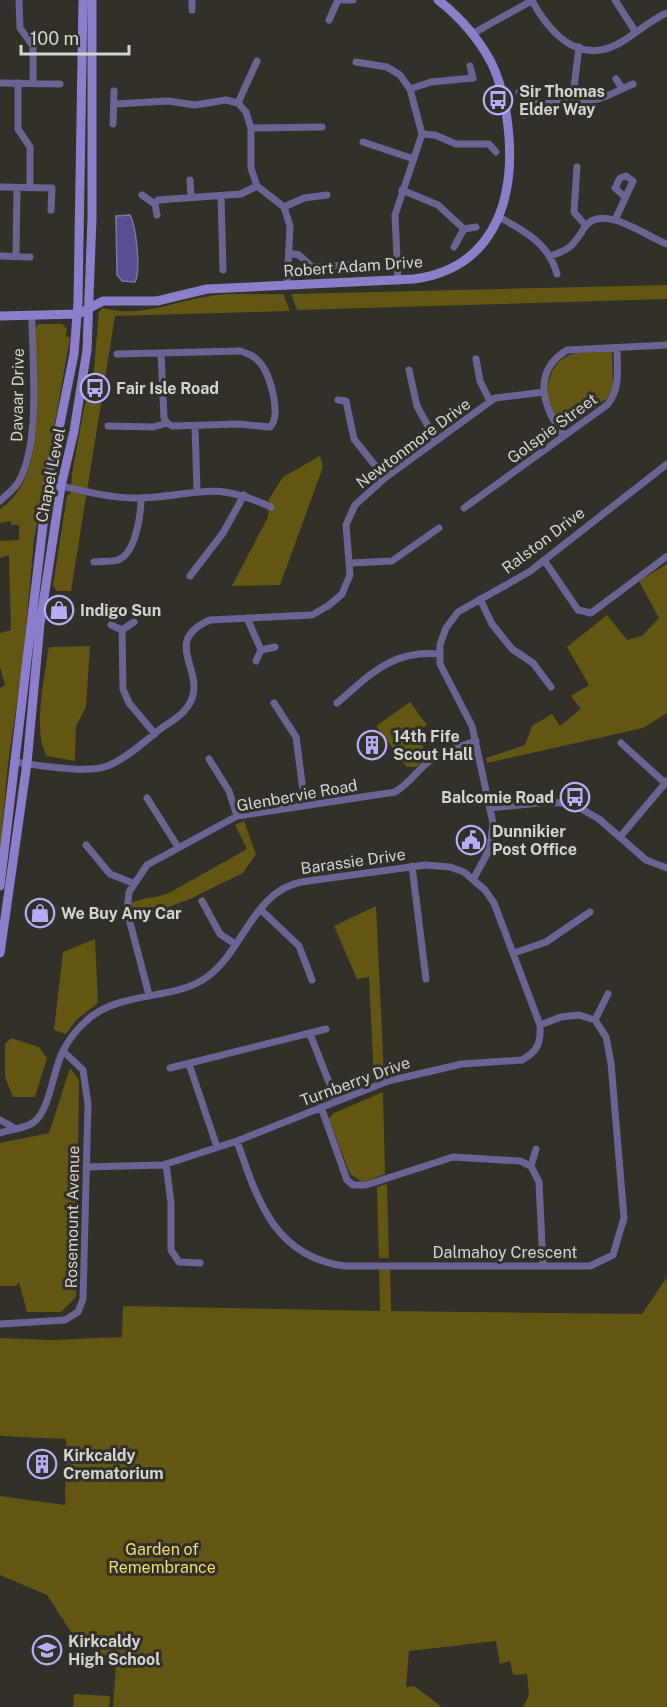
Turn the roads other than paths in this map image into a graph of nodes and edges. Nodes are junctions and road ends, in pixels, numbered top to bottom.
1 (20, 0) edge
2 (83, 0) edge
3 (92, 0) edge
4 (192, 0) edge
5 (339, 0) edge
6 (353, 0) edge
7 (438, 0) edge
8 (532, 0) edge
9 (615, 0) edge
10 (192, 10) dead end
11 (667, 12) edge
12 (329, 20) dead end
13 (636, 31) junction
14 (472, 34) junction
15 (579, 47) junction
16 (257, 61) dead end
17 (356, 62) dead end
18 (470, 66) dead end
19 (616, 78) dead end
20 (0, 83) edge
21 (18, 83) junction
22 (33, 83) junction
23 (60, 84) dead end
24 (633, 84) dead end
25 (622, 88) junction
26 (410, 89) junction
27 (114, 91) dead end
28 (519, 92) dead end
29 (570, 96) junction
30 (238, 103) junction
31 (115, 104) junction
32 (528, 104) junction
33 (524, 115) dead end
34 (113, 124) dead end
35 (322, 127) dead end
36 (251, 128) junction
37 (422, 134) junction
38 (363, 142) dead end
39 (496, 152) dead end
40 (414, 159) junction
41 (577, 167) dead end
42 (190, 180) dead end
43 (257, 186) junction
44 (0, 187) edge
45 (17, 188) junction
46 (30, 188) junction
47 (402, 190) junction
48 (142, 195) dead end
49 (327, 195) dead end
50 (221, 196) junction
51 (191, 197) junction
52 (625, 197) dead end
53 (155, 204) junction
54 (284, 207) junction
55 (51, 210) dead end
56 (157, 215) dead end
57 (499, 218) junction
58 (615, 220) junction
59 (586, 226) junction
60 (476, 227) dead end
61 (464, 228) junction
62 (667, 244) edge
63 (454, 247) dead end
64 (289, 253) junction
65 (0, 256) edge
66 (16, 256) junction
67 (30, 256) dead end
68 (550, 256) junction
69 (350, 266) dead end
70 (223, 270) dead end
71 (557, 274) dead end
72 (398, 281) junction
73 (287, 285) junction
74 (89, 308) junction
75 (78, 314) junction
76 (0, 316) edge
77 (32, 316) junction
78 (667, 345) edge
79 (616, 348) junction
80 (161, 353) junction
81 (117, 354) dead end
82 (476, 359) dead end
83 (409, 370) dead end
84 (544, 392) junction
85 (345, 399) dead end
86 (490, 401) junction
87 (167, 423) junction
88 (108, 426) dead end
89 (195, 426) junction
90 (564, 436) junction
91 (436, 441) junction
92 (667, 464) edge
93 (385, 478) junction
94 (48, 483) junction
95 (61, 486) junction
96 (197, 490) junction
97 (244, 495) junction
98 (141, 498) junction
99 (0, 501) edge
100 (271, 507) dead end
101 (464, 508) dead end
102 (439, 528) dead end
103 (666, 557) edge
104 (544, 560) junction
105 (94, 562) dead end
106 (351, 563) junction
107 (190, 576) dead end
108 (480, 599) junction
109 (247, 618) junction
110 (134, 622) dead end
111 (111, 625) dead end
112 (122, 630) junction
113 (275, 647) dead end
114 (261, 650) junction
115 (440, 654) junction
116 (256, 661) dead end
117 (550, 687) dead end
118 (273, 703) dead end
119 (337, 703) dead end
120 (155, 734) junction
121 (476, 741) junction
122 (621, 743) dead end
123 (209, 759) dead end
124 (14, 762) junction
125 (27, 763) junction
126 (666, 782) edge
127 (147, 798) dead end
128 (305, 805) junction
129 (490, 808) junction
130 (237, 816) junction
131 (620, 837) junction
132 (86, 845) dead end
133 (178, 847) junction
134 (412, 866) junction
135 (667, 868) edge
136 (474, 878) junction
137 (133, 883) junction
138 (0, 886) edge
139 (202, 901) dead end
140 (260, 909) junction
141 (590, 912) dead end
142 (236, 944) junction
143 (0, 953) edge
144 (514, 953) junction
145 (426, 979) dead end
146 (312, 980) dead end
147 (608, 994) dead end
148 (149, 995) junction
149 (595, 1020) junction
150 (540, 1026) junction
151 (327, 1029) dead end
152 (310, 1034) junction
153 (63, 1051) junction
154 (189, 1064) junction
155 (170, 1068) dead end
156 (336, 1100) junction
157 (321, 1107) junction
158 (0, 1120) edge
159 (13, 1127) junction
160 (0, 1133) edge
161 (237, 1140) junction
162 (217, 1147) junction
163 (536, 1149) dead end
164 (166, 1164) junction
165 (531, 1166) junction
166 (86, 1167) junction
167 (200, 1263) dead end
168 (543, 1265) junction
169 (0, 1324) edge

1 - 22 street
2 - 75 main road, Chapel Level
3 - 74 main road, Chapel Level
4 - 10 street
5 - 6 street
5 - 12 street
7 - 14 main road, Robert Adam Drive
8 - 14 street
8 - 15 street
9 - 13 street
11 - 13 street
13 - 15 street
14 - 57 main road, Robert Adam Drive
15 - 29 street
16 - 30 street
17 - 26 street
18 - 26 street
19 - 25 street
20 - 21 street
21 - 22 street
21 - 46 street
22 - 23 street
24 - 25 street
25 - 29 street
26 - 37 street
27 - 31 street
28 - 32 street
29 - 32 street
30 - 31 street
30 - 36 street
31 - 34 street
32 - 33 street
35 - 36 street
36 - 43 street
37 - 39 street
37 - 40 street
38 - 40 street
40 - 47 street
41 - 59 street
42 - 51 street
43 - 50 street
43 - 54 street
44 - 45 street
45 - 46 street
45 - 66 street
46 - 55 street
47 - 61 street
47 - 72 street
48 - 53 street
49 - 54 street
50 - 51 street
50 - 70 street
51 - 53 street
52 - 58 street
53 - 56 street
54 - 64 street
57 - 68 street
57 - 72 main road, Robert Adam Drive
58 - 59 street
58 - 62 street
59 - 68 street
60 - 61 street
61 - 63 street
64 - 69 street
64 - 73 street
65 - 66 street
66 - 67 street
68 - 71 street
72 - 73 main road, Robert Adam Drive
73 - 74 main road, Robert Adam Drive
74 - 75 main road, Robert Adam Drive
74 - 95 main road, Chapel Level
75 - 77 main road
75 - 94 main road, Chapel Level
76 - 77 main road
77 - 99 street, Davaar Drive
78 - 79 street
79 - 84 street
79 - 90 street, Golspie Street
80 - 81 street
80 - 87 street
80 - 89 street
82 - 86 street
83 - 91 street
84 - 86 street, Newtonmore Drive
84 - 90 street
85 - 93 street
86 - 91 street, Newtonmore Drive
87 - 88 street
87 - 89 street
89 - 96 street
90 - 101 street, Golspie Street
91 - 93 street, Newtonmore Drive
92 - 104 street, Ralston Drive
93 - 106 street, Newtonmore Drive
94 - 95 street
94 - 124 main road, Chapel Level
95 - 98 street
95 - 125 main road, Chapel Level
96 - 97 street
96 - 98 street
97 - 100 street
97 - 107 street
98 - 105 street
102 - 106 street
103 - 104 street
104 - 108 street, Ralston Drive
106 - 109 street, Newtonmore Drive
108 - 115 street, Ralston Drive
108 - 117 street
109 - 114 street
109 - 120 street, Newtonmore Drive
110 - 112 street
111 - 112 street
112 - 120 street
113 - 114 street
114 - 116 street
115 - 119 street
115 - 121 street
118 - 128 street
120 - 125 street, Newtonmore Drive
121 - 128 street, Glenbervie Road
121 - 129 street
122 - 126 street
123 - 130 street
124 - 125 street, Newtonmore Drive
124 - 138 main road, Chapel Level
125 - 143 main road, Chapel Level
126 - 131 street
127 - 133 street
128 - 130 street, Glenbervie Road
129 - 131 street
129 - 136 street
130 - 133 street, Glenbervie Road
131 - 135 street
132 - 137 street
133 - 137 street, Glenbervie Road
134 - 136 street, Barassie Drive
134 - 140 street, Barassie Drive
134 - 145 street
136 - 144 street, Barassie Drive
137 - 148 street
139 - 142 street
140 - 142 street, Barassie Drive
140 - 146 street
141 - 144 street
142 - 148 street, Barassie Drive
144 - 150 street
147 - 149 street
148 - 153 street, Barassie Drive
149 - 150 street
149 - 168 street, Dalmahoy Crescent
150 - 156 street, Turnberry Drive
151 - 152 street
152 - 154 street
152 - 156 street
153 - 159 street, Barassie Drive
153 - 166 street, Rosemount Avenue
154 - 155 street
154 - 162 street
156 - 157 street, Turnberry Drive
157 - 161 street, Turnberry Drive
157 - 165 street
158 - 159 street
159 - 160 street
161 - 162 street, Turnberry Drive
161 - 168 street, Dalmahoy Crescent
162 - 164 street, Turnberry Drive
163 - 165 street
164 - 166 street, Turnberry Drive
164 - 167 street
165 - 168 street
166 - 169 street, Rosemount Avenue

